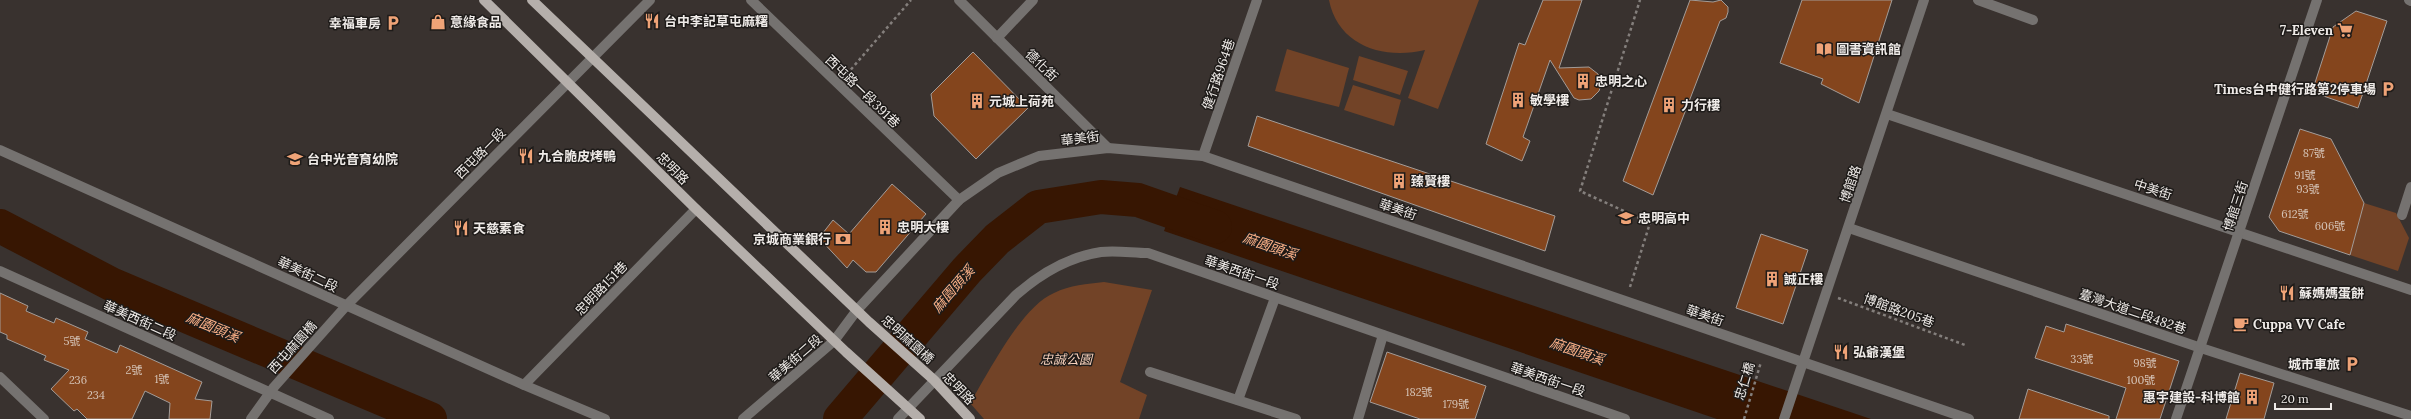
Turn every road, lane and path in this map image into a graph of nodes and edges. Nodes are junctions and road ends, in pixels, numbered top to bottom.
1 (484, 0) edge
2 (532, 0) edge
3 (650, 0) edge
4 (751, 0) edge
5 (911, 0) edge
6 (959, 0) edge
7 (1033, 0) edge
8 (1257, 0) edge
9 (1640, 0) edge
10 (1924, 0) edge
11 (1978, 0) edge
12 (2317, 0) edge
13 (2033, 20) dead end
14 (997, 38) junction
15 (593, 59) junction
16 (569, 82) junction
17 (838, 85) junction
18 (1887, 114) junction
19 (1108, 148) junction
20 (0, 150) edge
21 (1203, 156) junction
22 (2411, 187) edge
23 (958, 200) junction
24 (696, 209) junction
25 (2402, 215) dead end
26 (1849, 228) junction
27 (2240, 232) junction
28 (0, 271) edge
29 (2411, 290) edge
30 (1827, 294) junction
31 (1275, 298) junction
32 (1624, 301) junction
33 (346, 306) junction
34 (857, 310) junction
35 (869, 322) joint
36 (329, 325) joint
37 (1384, 335) junction
38 (834, 341) junction
39 (1965, 345) dead end
40 (2201, 348) junction
41 (1764, 349) junction
42 (1804, 362) junction
43 (1150, 372) dead end
44 (0, 377) edge
45 (931, 378) junction
46 (524, 385) junction
47 (272, 390) junction
48 (1238, 400) junction
49 (906, 406) junction
50 (2411, 416) edge
51 (44, 419) edge
52 (252, 419) edge
53 (329, 419) edge
54 (605, 419) edge
55 (743, 419) edge
56 (898, 419) edge
57 (920, 419) edge
58 (970, 419) edge
59 (1296, 419) edge
60 (1358, 419) edge
61 (1625, 419) edge
62 (1744, 419) edge
63 (1784, 419) edge
64 (1969, 419) edge
65 (2176, 419) edge

1 - 16 main road, 忠明路
2 - 15 main road, 忠明路
3 - 15 street, 西屯路一段
4 - 17 street, 西屯路一段391巷
5 - 17 path
6 - 14 street, 德化街
7 - 14 street
8 - 21 street, 健行路964巷
9 - 32 path
10 - 18 street, 博館路
11 - 13 street
12 - 27 street, 博館三街
14 - 19 street, 德化街
15 - 16 street, 西屯路一段
15 - 34 main road, 忠明路
16 - 24 main road, 忠明路
16 - 33 street, 西屯路一段
17 - 23 street, 西屯路一段391巷
18 - 26 street, 博館路
18 - 27 street, 中美街
19 - 21 street, 華美街
19 - 23 street, 華美街
20 - 33 street, 華美街二段
21 - 32 street, 華美街
22 - 25 street
23 - 34 street, 華美街
24 - 38 main road, 忠明路
24 - 46 street, 忠明路151巷
26 - 30 street, 博館路
26 - 40 street, 臺灣大道二段482巷
27 - 29 street, 中美街
27 - 40 street, 博館三街
28 - 47 street, 華美西街二段
30 - 39 path, 博館路205巷
30 - 42 street, 博館路
31 - 37 street, 華美西街一段
31 - 45 street, 華美西街一段
31 - 48 street
32 - 41 street, 華美街
33 - 36 street, 西屯路一段
33 - 46 street, 華美街二段
34 - 35 main road, 忠明路
34 - 38 street, 華美街二段
35 - 45 main road, 忠明麻園橋
36 - 47 street, 西屯麻園橋
37 - 60 street
37 - 61 street, 華美西街一段
38 - 49 main road, 忠明路
38 - 55 street, 華美街二段
40 - 50 street, 臺灣大道二段482巷
40 - 65 street, 博館三街
41 - 42 street, 華美街
41 - 62 path, 忠仁橋
42 - 63 street, 博館路
42 - 64 street, 華美街
43 - 48 street
44 - 51 street
45 - 49 street, 華美西街一段
45 - 58 main road, 忠明路
46 - 54 street, 華美街二段
47 - 52 street, 西屯麻園橋
47 - 53 street
48 - 59 street
49 - 56 street, 華美西街一段
49 - 57 main road

